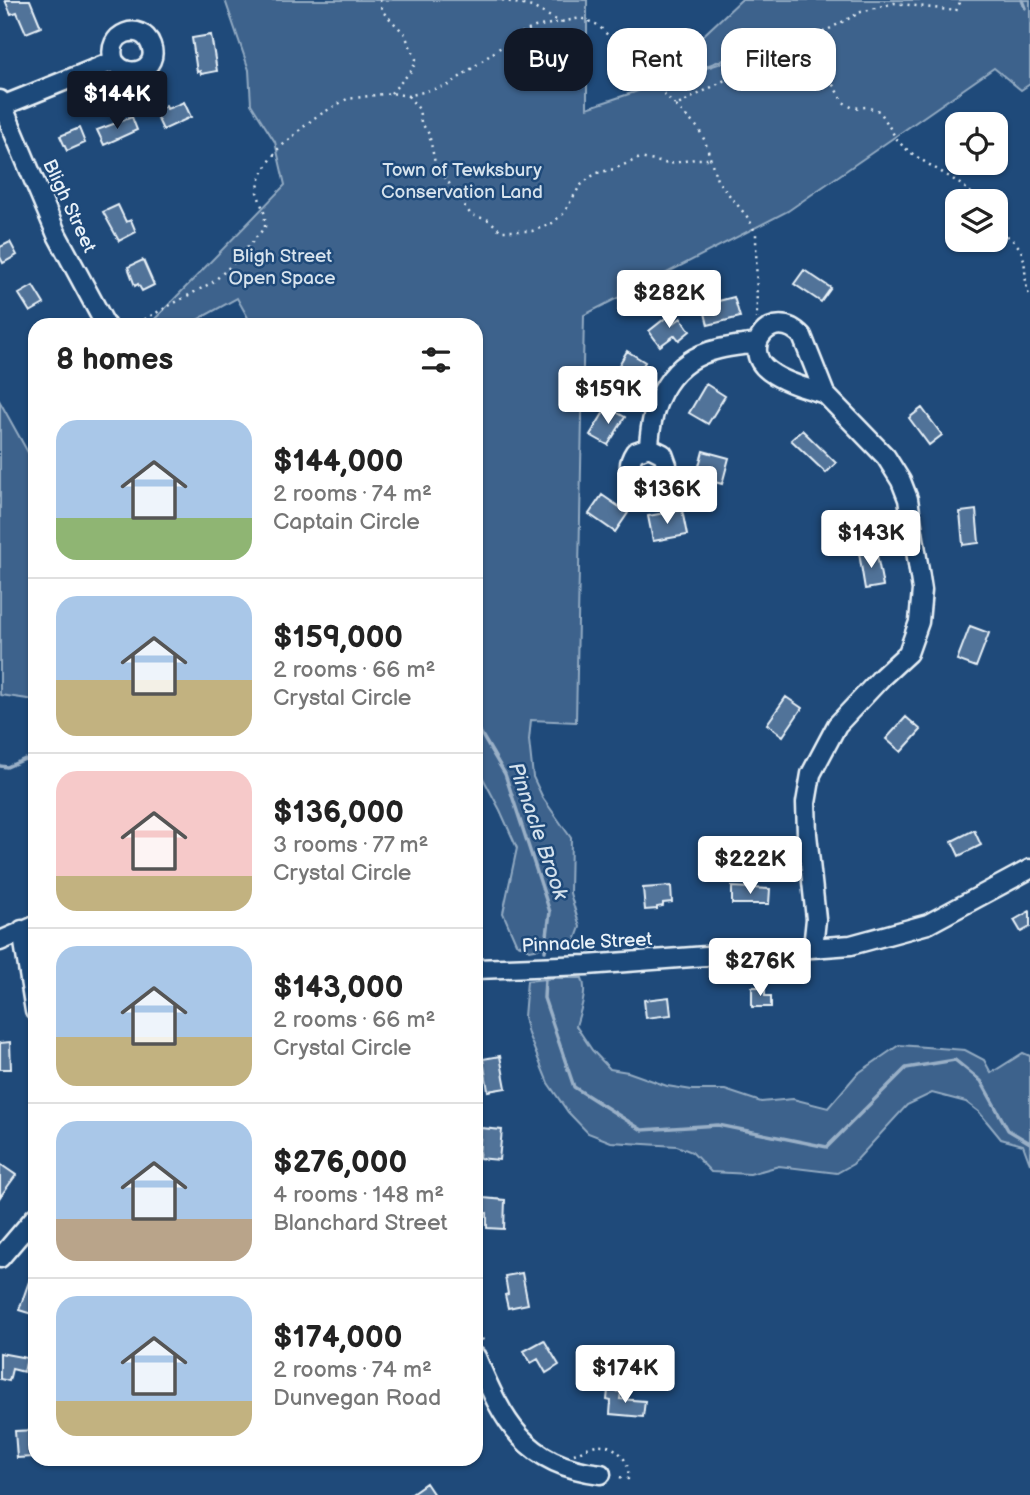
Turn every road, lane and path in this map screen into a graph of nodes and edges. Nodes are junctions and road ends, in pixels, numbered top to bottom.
1 (380, 0) edge
2 (502, 0) edge
3 (961, 0) edge
4 (562, 23) junction
5 (830, 28) edge
6 (114, 61) dead end
7 (721, 82) edge
8 (836, 90) edge
9 (391, 93) junction
10 (408, 96) junction
11 (1, 103) edge
12 (676, 106) junction
13 (710, 159) junction
14 (966, 189) edge
15 (1008, 238) edge
16 (1030, 297) edge
17 (102, 318) edge
18 (147, 318) edge
19 (759, 340) junction
20 (825, 394) junction
21 (649, 447) dead end
22 (1030, 869) edge
23 (28, 928) edge
24 (0, 941) edge
25 (813, 948) junction
26 (483, 969) edge
27 (28, 1225) edge
28 (0, 1258) edge
29 (483, 1358) edge
30 (568, 1456) dead end
31 (601, 1474) joint

1 - 9 path
2 - 4 path
3 - 5 path
4 - 10 path
4 - 12 path
6 - 11 street
7 - 12 path
8 - 14 path
9 - 10 path
9 - 18 path
10 - 13 path
11 - 17 street, Bligh Street
12 - 13 path
13 - 19 path
15 - 16 path
19 - 20 street
19 - 20 street
19 - 21 street
20 - 25 street
22 - 25 street, Pinnacle Street
23 - 24 street
25 - 26 street, Pinnacle Street
27 - 28 street
29 - 31 street
30 - 31 path

